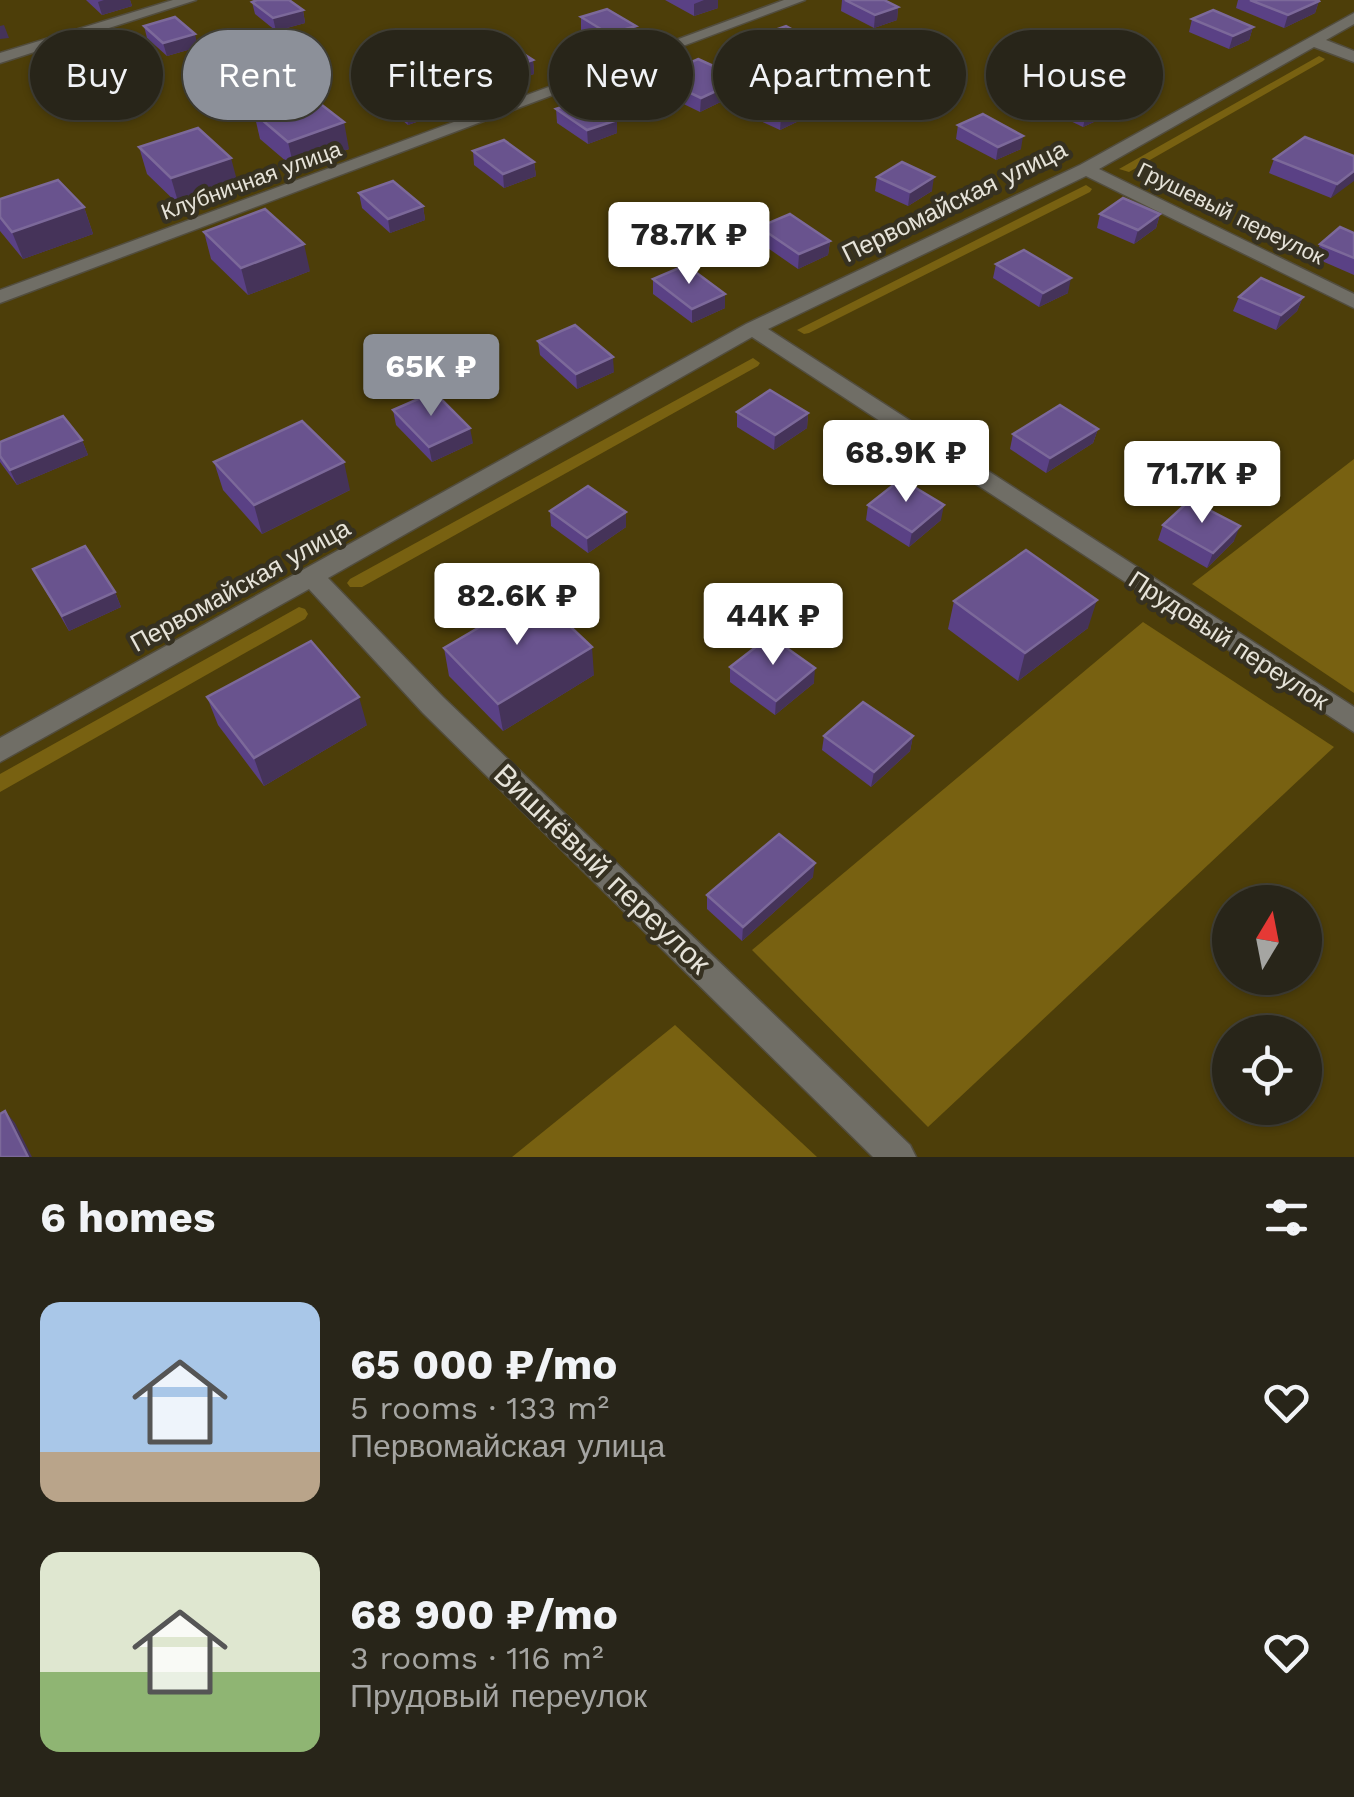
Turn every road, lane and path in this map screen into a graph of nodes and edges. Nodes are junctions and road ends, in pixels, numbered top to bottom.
1 (189, 0) edge
2 (798, 0) edge
3 (1354, 18) edge
4 (1313, 41) junction
5 (1354, 56) edge
6 (0, 58) edge
7 (1086, 169) junction
8 (0, 297) edge
9 (1354, 302) edge
10 (753, 328) junction
11 (311, 576) junction
12 (1354, 721) edge
13 (0, 751) edge
14 (898, 1157) edge

1 - 6 street
2 - 8 street, Клубничная улица
3 - 4 street, Первомайская улица
4 - 5 street
4 - 7 street, Первомайская улица
7 - 9 street, Грушевый переулок
7 - 10 street, Первомайская улица
10 - 11 street, Первомайская улица
10 - 12 street, Прудовый переулок
11 - 13 street, Первомайская улица
11 - 14 street, Вишнёвый переулок

